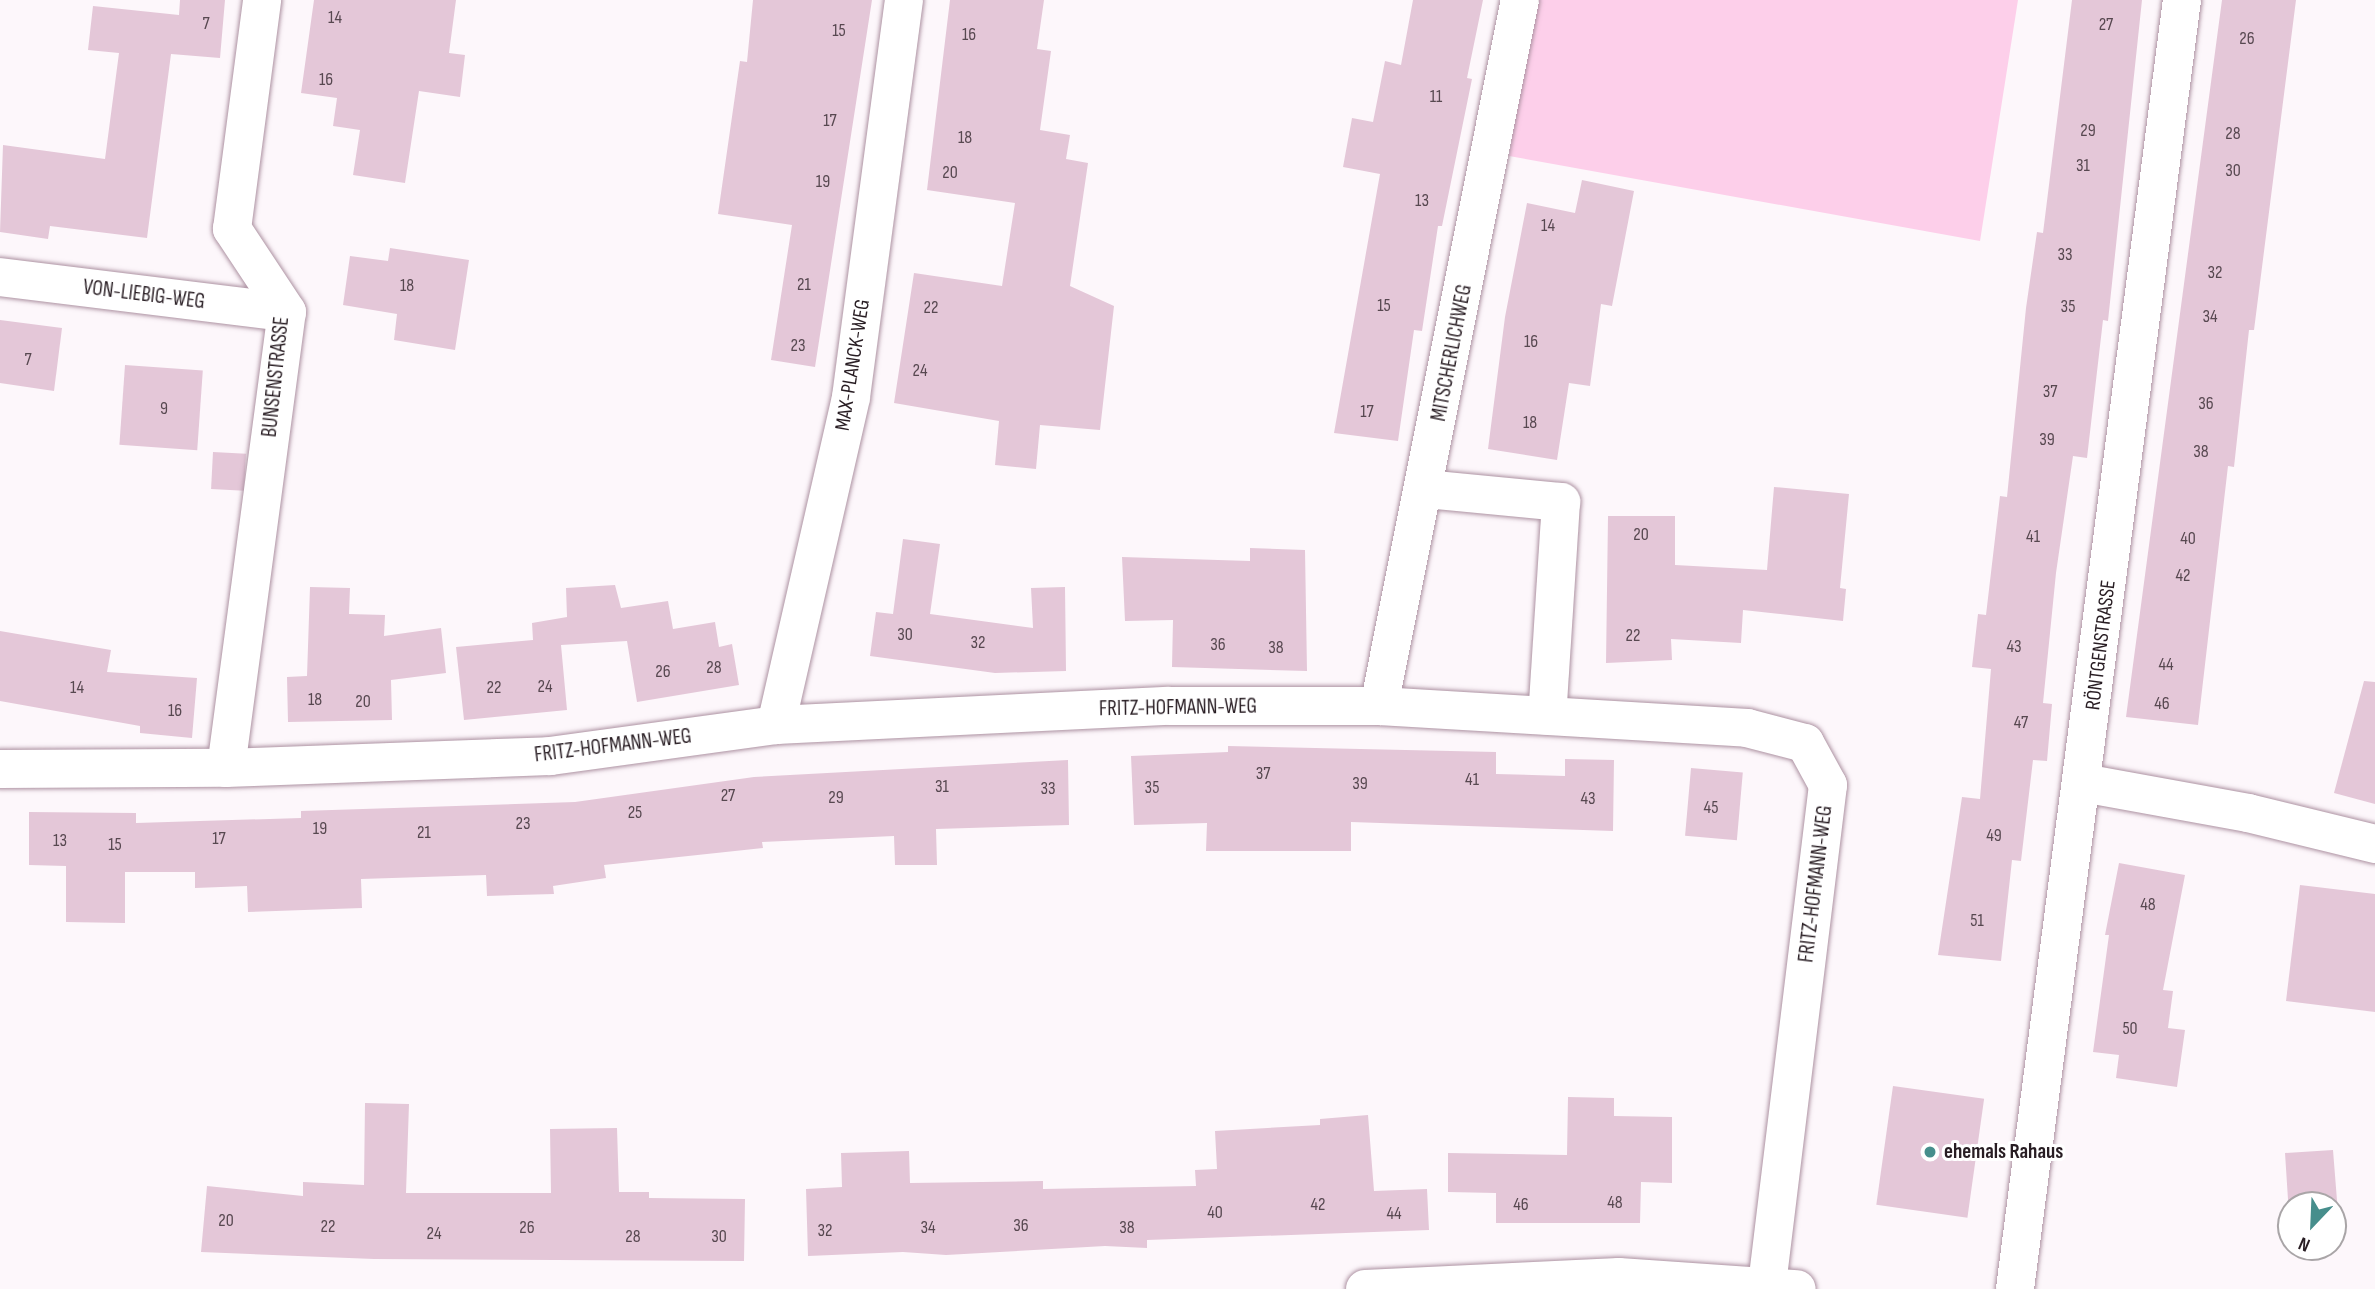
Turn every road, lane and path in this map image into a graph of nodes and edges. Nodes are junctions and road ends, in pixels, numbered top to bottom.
1 (262, 0) edge
2 (904, 0) edge
3 (1520, 0) edge
4 (2182, 0) edge
5 (0, 277) edge
6 (287, 312) junction
7 (1425, 489) junction
8 (1379, 706) junction
9 (1547, 716) junction
10 (776, 725) junction
11 (226, 768) junction
12 (0, 769) edge
13 (2083, 783) junction
14 (2375, 844) edge
15 (1782, 1287) edge
16 (1365, 1289) edge
17 (2015, 1289) edge

1 - 6 street, BUNSENSTRASSE
2 - 10 street, MAX-PLANCK-WEG
3 - 7 street, MITSCHERLICHWEG
4 - 13 street, RÖNTGENSTRASSE
5 - 6 street, VON-LIEBIG-WEG
6 - 11 street, BUNSENSTRASSE
7 - 8 street, MITSCHERLICHWEG
7 - 9 street
8 - 9 street, FRITZ-HOFMANN-WEG
8 - 10 street, FRITZ-HOFMANN-WEG
9 - 15 street, FRITZ-HOFMANN-WEG
10 - 11 street, FRITZ-HOFMANN-WEG
11 - 12 street, FRITZ-HOFMANN-WEG
13 - 14 street
13 - 17 street, RÖNTGENSTRASSE
15 - 16 street

